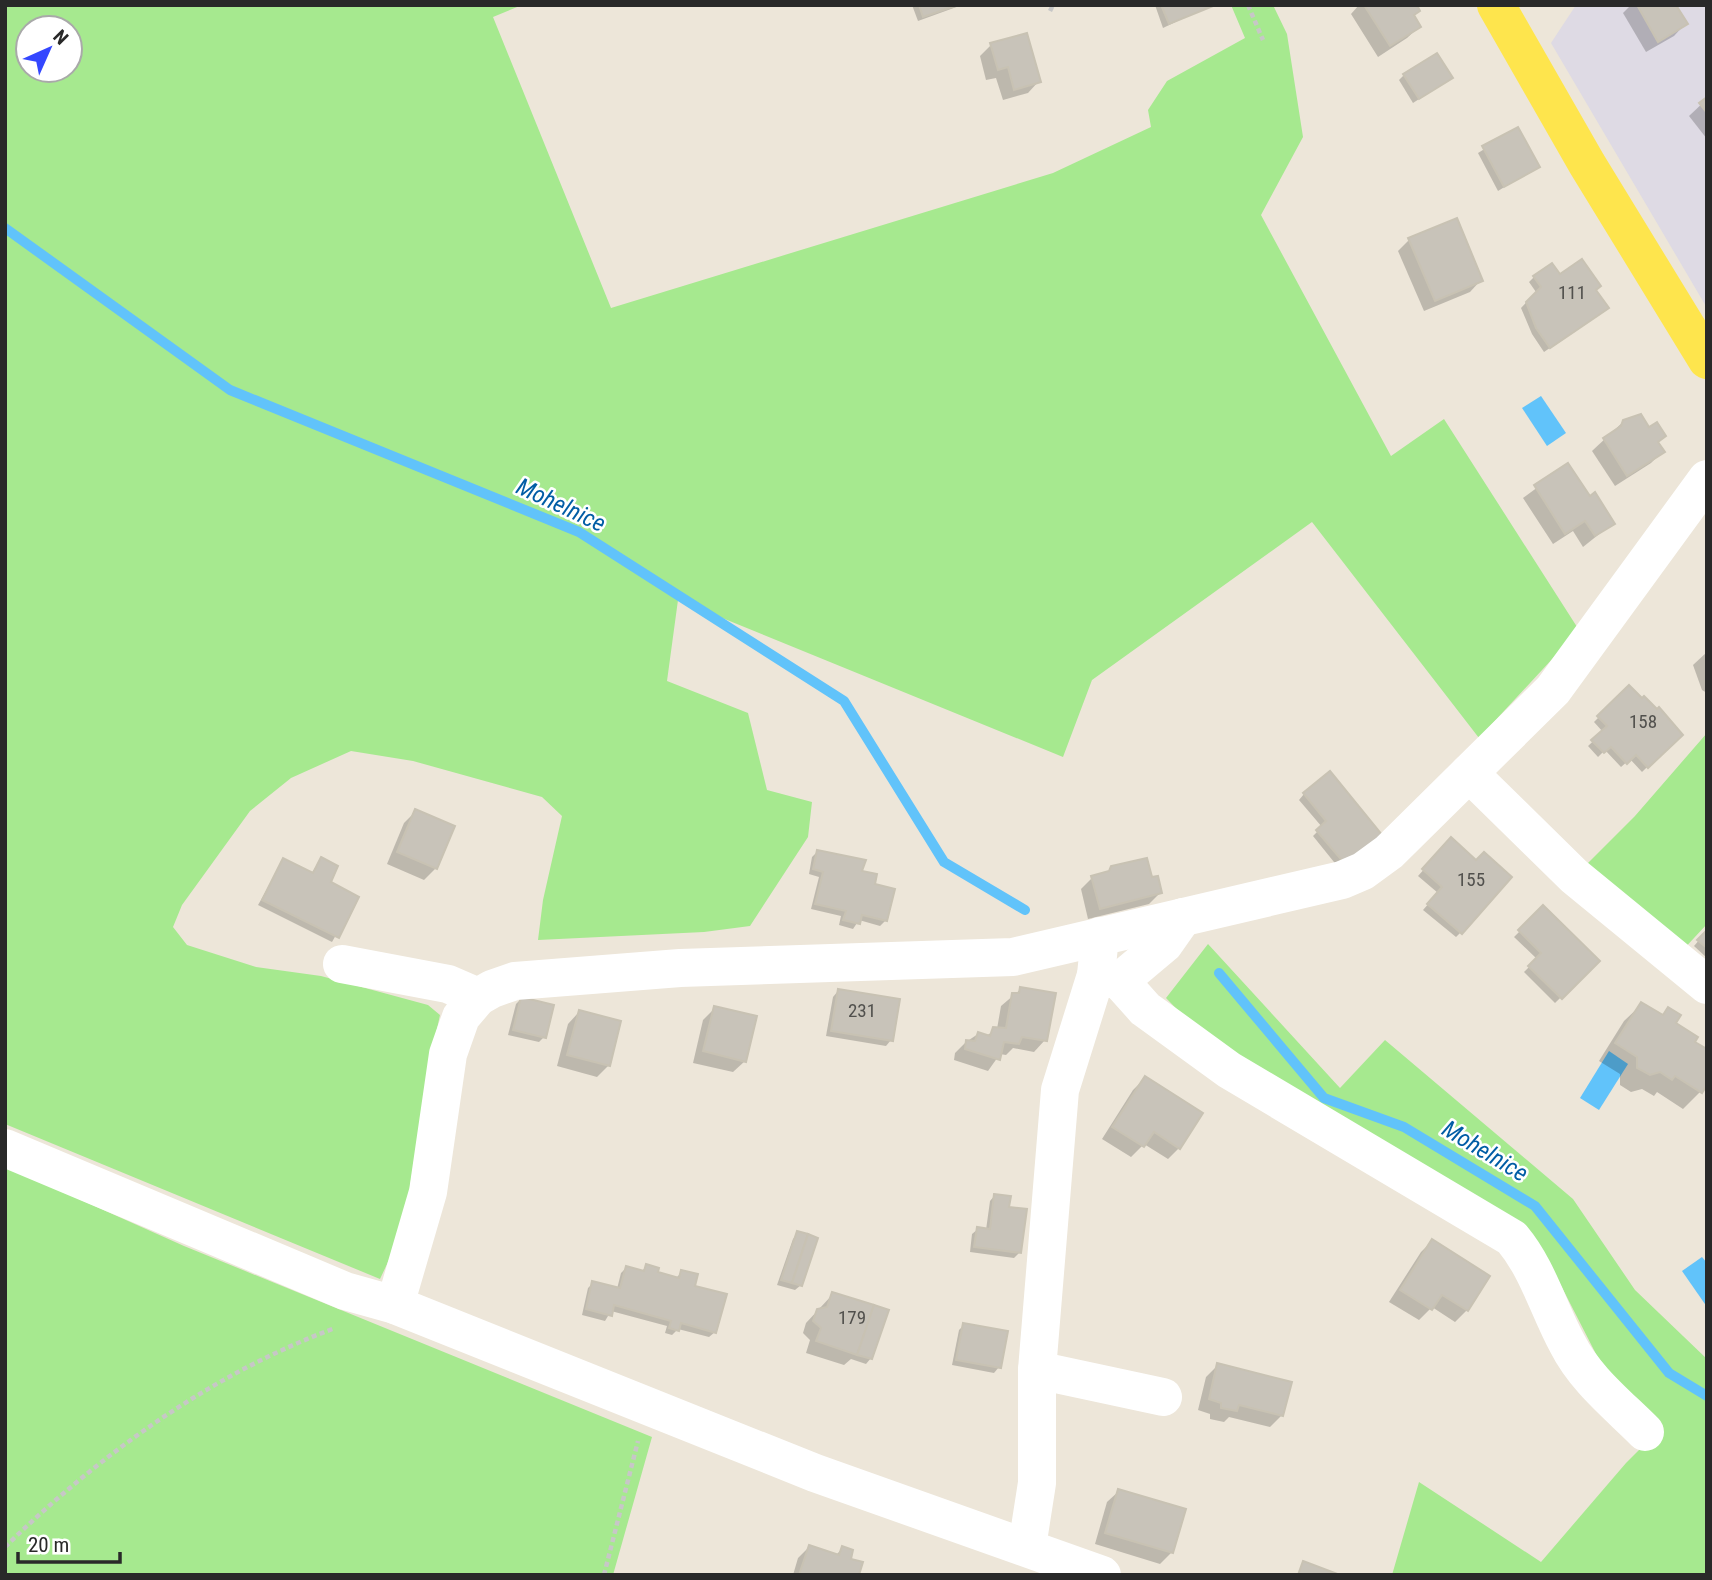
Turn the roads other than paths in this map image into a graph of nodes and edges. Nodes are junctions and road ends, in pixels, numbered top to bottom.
1 (1496, 5) edge
2 (1707, 360) edge
3 (1707, 479) edge
4 (1469, 773) junction
5 (1183, 917) junction
6 (1100, 936) junction
7 (342, 964) dead end
8 (1108, 978) junction
9 (1707, 985) edge
10 (478, 997) junction
11 (5, 1148) edge
12 (395, 1305) junction
13 (1037, 1370) junction
14 (1163, 1397) dead end
15 (1645, 1432) dead end
16 (1027, 1547) junction
17 (1102, 1575) edge

1 - 2 main road
3 - 4 street
4 - 5 street
4 - 9 street
5 - 6 street
5 - 8 street
6 - 8 street
6 - 10 street
7 - 10 street
8 - 13 street
8 - 15 street
10 - 12 street
11 - 12 street
12 - 16 street
13 - 14 street
13 - 16 street
16 - 17 street

